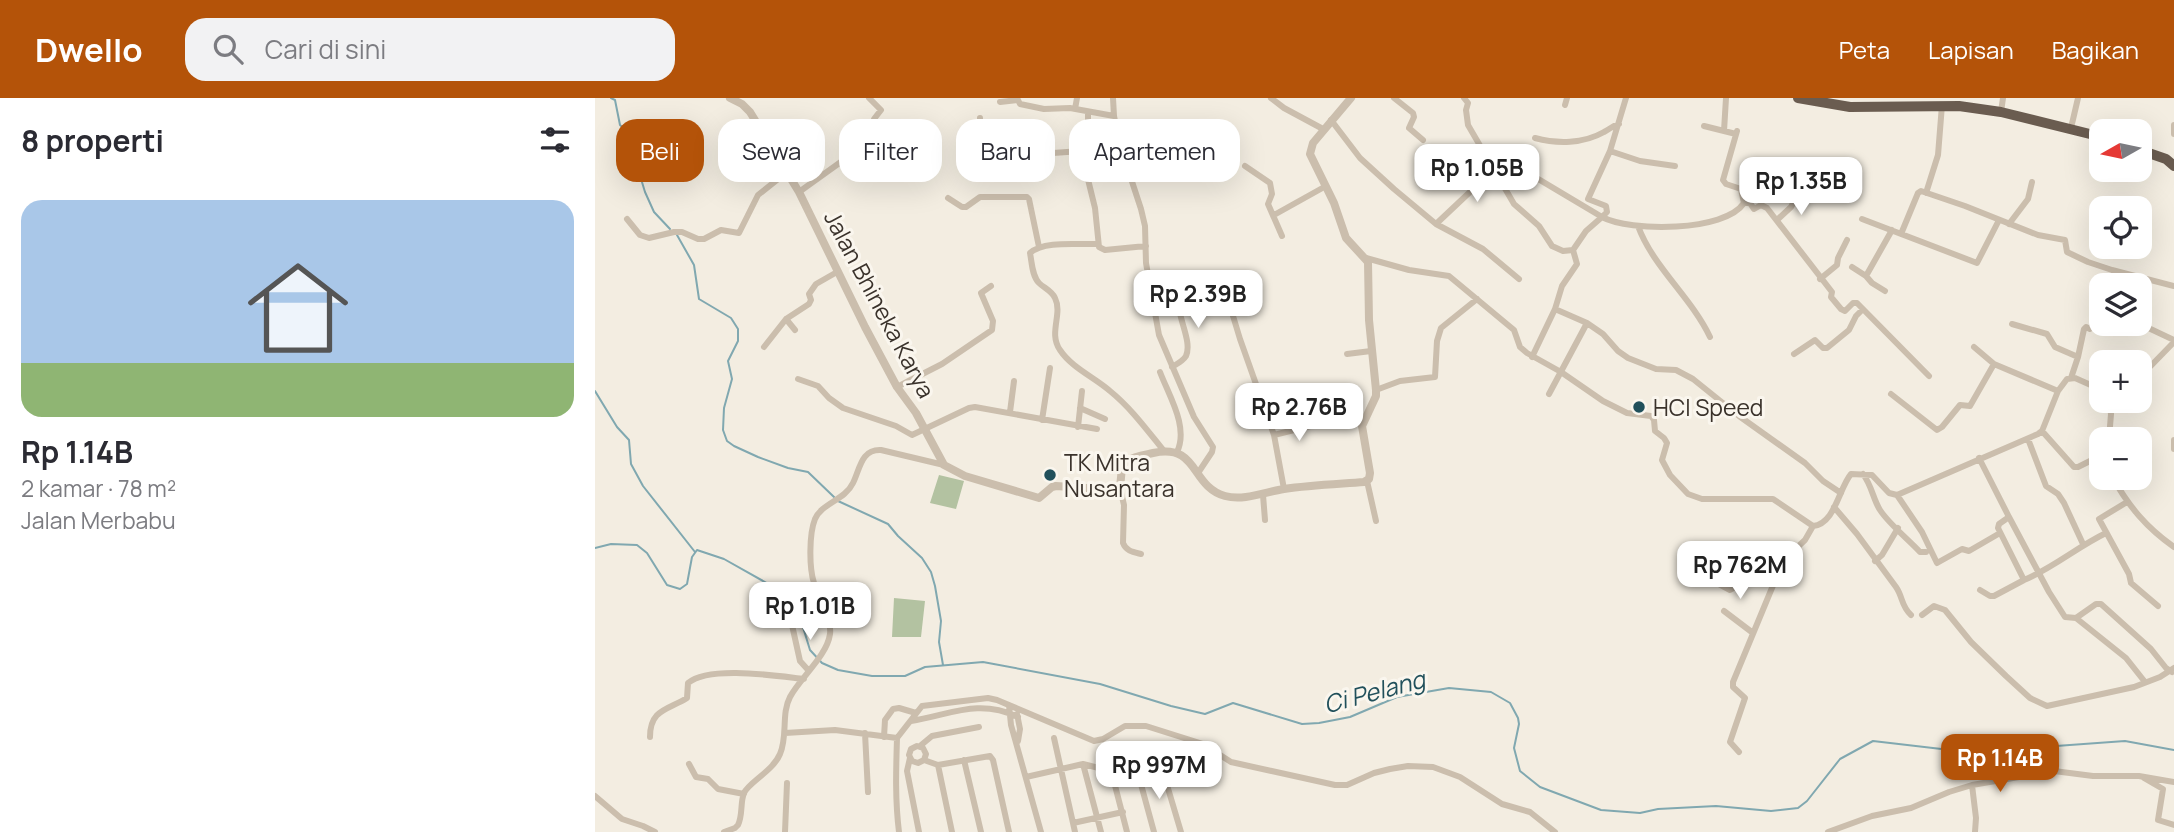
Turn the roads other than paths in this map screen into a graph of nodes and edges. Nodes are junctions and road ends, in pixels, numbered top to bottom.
1 (730, 98) edge
2 (869, 98) edge
3 (1077, 98) edge
4 (1113, 98) edge
5 (1271, 98) edge
6 (1351, 98) edge
7 (1394, 98) edge
8 (1465, 98) edge
9 (1626, 98) edge
10 (1726, 98) edge
11 (2003, 98) edge
12 (2078, 98) edge
13 (1805, 99) edge
14 (1000, 102) dead end
15 (1942, 105) junction
16 (1075, 109) junction
17 (1088, 112) junction
18 (2001, 113) junction
19 (1114, 116) junction
20 (979, 118) dead end
21 (754, 119) edge
22 (1088, 119) edge
23 (1331, 120) junction
24 (1619, 124) junction
25 (2174, 125) edge
26 (1704, 126) dead end
27 (2071, 128) junction
28 (1324, 129) junction
29 (1724, 131) junction
30 (2089, 133) edge
31 (2174, 134) edge
32 (1535, 138) dead end
33 (1423, 140) dead end
34 (1610, 150) junction
35 (1069, 152) edge
36 (2153, 154) edge
37 (1245, 166) dead end
38 (1675, 166) dead end
39 (2174, 166) edge
40 (1497, 175) junction
41 (774, 182) edge
42 (793, 182) edge
43 (1089, 182) edge
44 (2032, 182) dead end
45 (1326, 186) junction
46 (799, 192) junction
47 (1926, 193) junction
48 (1798, 194) dead end
49 (948, 198) dead end
50 (1744, 203) junction
51 (1274, 215) junction
52 (1602, 217) junction
53 (627, 219) dead end
54 (1862, 219) dead end
55 (1777, 220) junction
56 (1999, 220) junction
57 (2009, 224) junction
58 (1436, 225) junction
59 (1638, 226) junction
60 (1892, 230) junction
61 (1901, 234) junction
62 (1282, 236) dead end
63 (1847, 240) dead end
64 (1098, 244) junction
65 (1146, 246) junction
66 (1039, 247) junction
67 (1573, 250) junction
68 (1366, 258) junction
69 (1852, 267) dead end
70 (837, 272) junction
71 (1220, 273) dead end
72 (1866, 276) junction
73 (1519, 279) dead end
74 (1821, 279) junction
75 (991, 286) dead end
76 (1224, 286) junction
77 (2174, 286) edge
78 (1885, 291) dead end
79 (1477, 299) junction
80 (1555, 309) junction
81 (1863, 309) junction
82 (786, 319) junction
83 (1587, 323) junction
84 (2012, 324) dead end
85 (2089, 329) edge
86 (795, 330) dead end
87 (2152, 331) edge
88 (1710, 337) dead end
89 (2174, 341) edge
90 (764, 347) dead end
91 (1974, 347) dead end
92 (1371, 351) junction
93 (1347, 354) dead end
94 (1794, 354) dead end
95 (1532, 357) junction
96 (2078, 357) junction
97 (1994, 364) junction
98 (2152, 364) edge
99 (1172, 367) junction
100 (1050, 368) dead end
101 (1160, 372) dead end
102 (1560, 372) junction
103 (1929, 376) dead end
104 (2071, 378) junction
105 (798, 379) dead end
106 (1014, 381) dead end
107 (2089, 384) edge
108 (897, 387) junction
109 (1376, 390) junction
110 (1082, 391) dead end
111 (2058, 391) junction
112 (1549, 394) dead end
113 (1891, 394) dead end
114 (1012, 400) junction
115 (1080, 408) junction
116 (995, 409) junction
117 (1010, 412) junction
118 (1105, 419) dead end
119 (1042, 420) junction
120 (1318, 424) dead end
121 (1078, 427) junction
122 (1097, 429) dead end
123 (926, 430) junction
124 (2042, 431) junction
125 (1274, 435) junction
126 (2028, 439) junction
127 (2174, 440) edge
128 (2174, 449) edge
129 (1164, 451) junction
130 (1177, 452) junction
131 (1979, 458) junction
132 (2089, 462) edge
133 (944, 465) junction
134 (1198, 473) junction
135 (1863, 474) junction
136 (1367, 481) junction
137 (1120, 488) junction
138 (1284, 489) junction
139 (2120, 490) edge
140 (1841, 493) junction
141 (1263, 495) junction
142 (1897, 495) junction
143 (2127, 502) junction
144 (1834, 507) junction
145 (2009, 517) junction
146 (1265, 520) dead end
147 (1376, 521) dead end
148 (1813, 526) junction
149 (1898, 528) junction
150 (2000, 533) junction
151 (2106, 533) junction
152 (2083, 544) junction
153 (2174, 547) edge
154 (1926, 552) dead end
155 (1141, 554) dead end
156 (1875, 561) junction
157 (1779, 571) junction
158 (2039, 573) junction
159 (1704, 576) dead end
160 (2024, 580) junction
161 (1980, 590) dead end
162 (2158, 606) dead end
163 (1724, 611) dead end
164 (1911, 615) dead end
165 (1922, 615) dead end
166 (2076, 618) junction
167 (792, 625) dead end
168 (1753, 633) junction
169 (2171, 670) edge
170 (809, 671) junction
171 (804, 679) junction
172 (2145, 682) junction
173 (1013, 711) junction
174 (916, 713) junction
175 (909, 722) junction
176 (979, 727) dead end
177 (785, 733) junction
178 (865, 733) junction
179 (650, 737) dead end
180 (884, 737) junction
181 (897, 738) junction
182 (1054, 738) dead end
183 (1017, 743) junction
184 (920, 746) junction
185 (911, 749) junction
186 (1739, 752) dead end
187 (910, 758) junction
188 (924, 760) junction
189 (964, 760) junction
190 (689, 764) dead end
191 (1083, 764) junction
192 (937, 765) junction
193 (1060, 768) junction
194 (1111, 770) junction
195 (2139, 776) junction
196 (1025, 777) junction
197 (1139, 777) junction
198 (2174, 782) edge
199 (787, 783) dead end
200 (1972, 785) junction
201 (868, 792) dead end
202 (744, 794) junction
203 (595, 796) edge
204 (1122, 812) junction
205 (1097, 818) junction
206 (1073, 823) junction
207 (2174, 825) edge
208 (735, 830) edge
209 (655, 832) edge
210 (724, 832) edge
211 (785, 832) edge
212 (899, 832) edge
213 (919, 832) edge
214 (952, 832) edge
215 (981, 832) edge
216 (1009, 832) edge
217 (1041, 832) edge
218 (1075, 832) edge
219 (1101, 832) edge
220 (1127, 832) edge
221 (1154, 832) edge
222 (1181, 832) edge
223 (1555, 832) edge
224 (1828, 832) edge
225 (1975, 832) edge

1 - 21 street, Jalan Bhineka Karya
2 - 46 street
3 - 16 street
4 - 19 street
5 - 28 street
6 - 23 street
7 - 33 street
8 - 40 street
9 - 24 street
10 - 29 street
11 - 18 street
12 - 27 street
13 - 15 highway
14 - 16 street
15 - 18 highway
15 - 47 street
16 - 17 street
17 - 19 street
17 - 22 street
18 - 27 highway
19 - 65 street
20 - 35 street
23 - 28 street
23 - 58 street
24 - 32 street
24 - 34 street
25 - 31 street
26 - 29 street
27 - 30 highway
28 - 45 street
29 - 50 street
34 - 38 street
34 - 52 street
36 - 39 highway
37 - 51 street
40 - 52 street
40 - 58 street
40 - 67 street
41 - 53 street
42 - 46 street, Jalan Bhineka Karya
43 - 64 street
44 - 57 street
45 - 51 street
45 - 68 street
46 - 70 street, Jalan Bhineka Karya
47 - 56 street
47 - 61 street
48 - 55 street
49 - 66 street
50 - 55 street
50 - 59 street
51 - 62 street
52 - 59 street
52 - 67 street
54 - 60 street
55 - 74 street
56 - 57 street
56 - 61 street
57 - 77 street
58 - 73 street
59 - 88 street
60 - 61 street
60 - 72 street
63 - 74 street
64 - 65 street
64 - 66 street
65 - 99 street
66 - 129 street
67 - 80 street
68 - 79 street
68 - 92 street
69 - 72 street
70 - 82 street
70 - 108 street, Jalan Bhineka Karya
71 - 76 street
72 - 78 street
74 - 81 street
75 - 108 street
76 - 99 street
76 - 125 street
79 - 95 street
79 - 109 street
80 - 83 street
80 - 95 street
81 - 94 street
81 - 103 street
82 - 86 street
82 - 90 street
83 - 102 street
83 - 140 street
84 - 96 street
85 - 96 street
87 - 89 street
89 - 98 street
91 - 97 street
92 - 93 street
92 - 109 street
95 - 102 street
96 - 104 street
97 - 111 street
97 - 113 street
99 - 134 street
100 - 119 street
101 - 130 street
102 - 112 street
102 - 148 street
104 - 107 street
104 - 111 street
105 - 123 street
106 - 114 street
108 - 123 street, Jalan Bhineka Karya
109 - 136 street
110 - 115 street
111 - 124 street
114 - 116 street
114 - 117 street
115 - 118 street
115 - 121 street
116 - 117 street
116 - 123 street
117 - 119 street
119 - 121 street
120 - 125 street
121 - 122 street
123 - 133 street, Jalan Bhineka Karya
124 - 126 street
124 - 132 street
125 - 138 street
126 - 131 street
126 - 152 street
127 - 128 street
129 - 130 street
129 - 137 street
130 - 134 street
131 - 142 street
131 - 145 street
133 - 137 street
133 - 170 street
134 - 141 street
135 - 140 street
135 - 142 street
135 - 149 street
136 - 138 street
136 - 147 street
137 - 155 street
138 - 141 street
139 - 143 street
140 - 144 street
141 - 146 street
142 - 150 street
143 - 151 street
143 - 153 street
144 - 148 street
144 - 156 street
145 - 150 street
145 - 158 street
148 - 157 street
149 - 154 street
149 - 156 street
150 - 160 street
151 - 152 street
151 - 162 street
152 - 158 street
156 - 164 street
157 - 159 street
157 - 168 street
158 - 160 street
158 - 166 street
160 - 161 street
163 - 168 street
165 - 172 street
166 - 169 street
166 - 172 street
167 - 170 street
168 - 186 street
169 - 172 street
170 - 171 street
171 - 177 street
171 - 179 street
173 - 174 street
173 - 175 street
173 - 183 street
173 - 183 street
173 - 223 street
174 - 175 street
174 - 180 street
175 - 181 street
176 - 184 street
177 - 178 street
177 - 202 street
178 - 180 street
178 - 201 street
180 - 181 street
181 - 185 street
181 - 212 street
182 - 193 street
183 - 196 street
184 - 185 street
184 - 188 street
185 - 187 street
187 - 188 street
187 - 213 street
188 - 192 street
189 - 192 street
189 - 215 street
189 - 216 street
190 - 202 street
191 - 193 street
191 - 194 street
191 - 205 street
192 - 214 street
193 - 196 street
193 - 206 street
194 - 197 street
194 - 204 street
195 - 198 street
195 - 200 street
195 - 207 street
196 - 217 street
197 - 221 street
197 - 222 street
199 - 211 street
200 - 224 street
200 - 225 street
202 - 208 street
203 - 209 street
204 - 205 street
204 - 220 street
205 - 206 street
205 - 219 street
206 - 218 street
208 - 210 street

